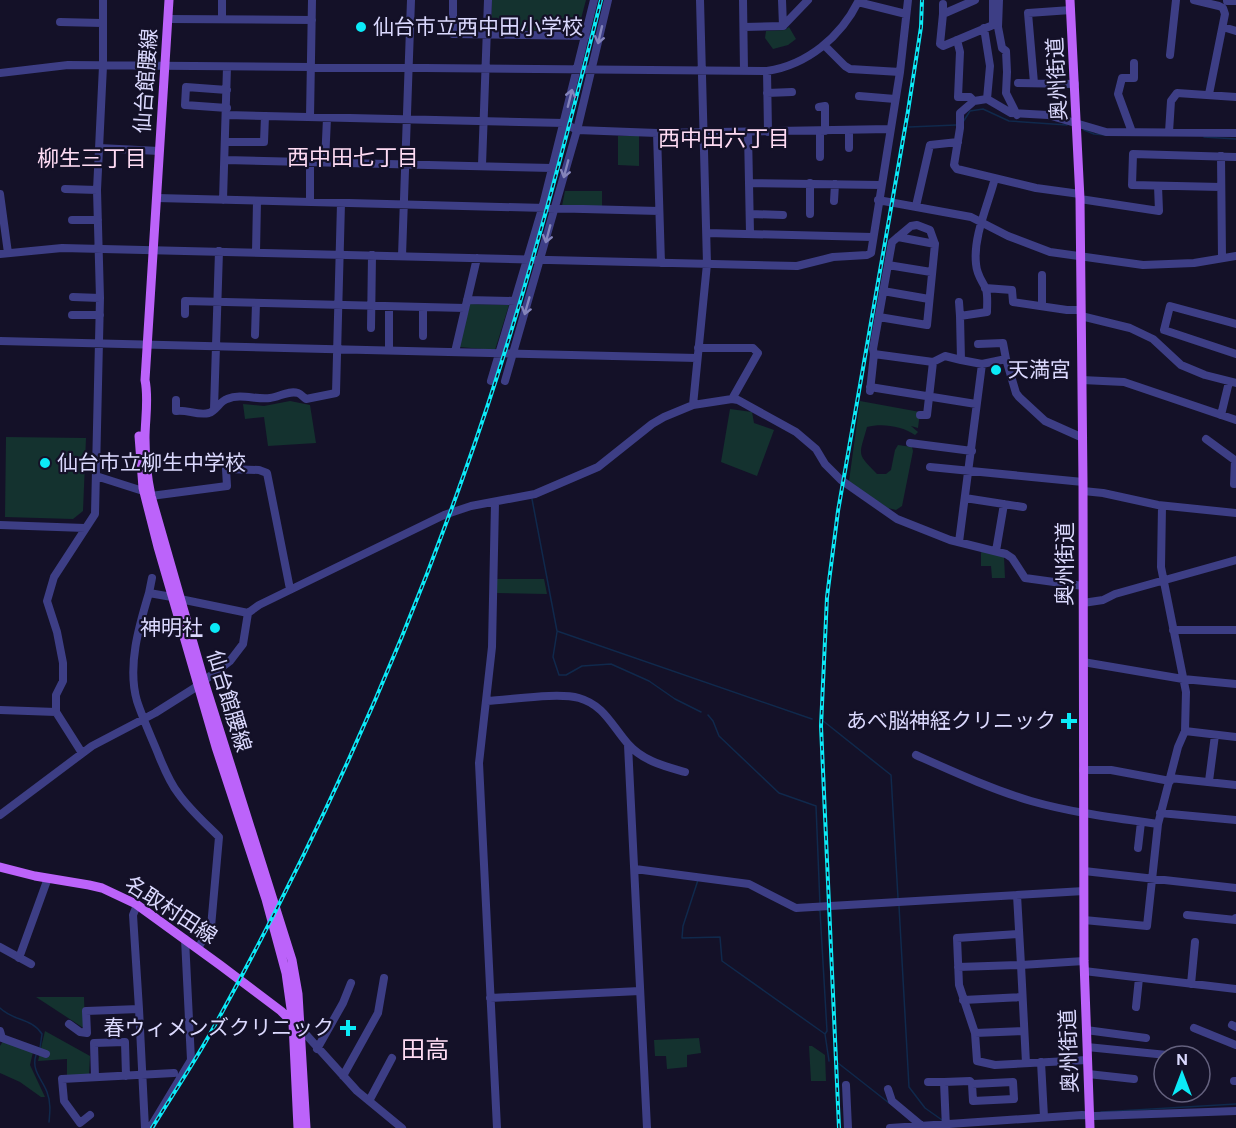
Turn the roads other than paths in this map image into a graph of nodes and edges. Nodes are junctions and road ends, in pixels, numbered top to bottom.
1 (103, 0) edge
2 (169, 0) edge
3 (222, 0) edge
4 (312, 0) edge
5 (411, 0) edge
6 (453, 0) edge
7 (488, 0) edge
8 (594, 0) edge
9 (608, 0) edge
10 (700, 0) edge
11 (743, 0) edge
12 (782, 0) edge
13 (808, 0) edge
14 (908, 0) edge
15 (975, 0) edge
16 (993, 0) edge
17 (999, 0) edge
18 (1176, 0) edge
19 (1194, 0) edge
20 (858, 1) edge
21 (1230, 1) edge
22 (943, 4) dead end
23 (1071, 5) edge
24 (906, 14) junction
25 (943, 14) junction
26 (1225, 14) junction
27 (168, 19) junction
28 (222, 20) junction
29 (312, 20) junction
30 (60, 22) dead end
31 (102, 23) junction
32 (783, 26) junction
33 (744, 27) junction
34 (1223, 27) junction
35 (984, 28) junction
36 (1236, 31) edge
37 (487, 34) junction
38 (586, 36) junction
39 (957, 40) junction
40 (824, 45) junction
41 (1170, 55) dead end
42 (1134, 63) dead end
43 (103, 66) junction
44 (164, 66) junction
45 (227, 67) junction
46 (311, 68) junction
47 (409, 68) junction
48 (485, 69) junction
49 (577, 70) junction
50 (591, 70) junction
51 (702, 70) junction
52 (744, 71) junction
53 (767, 71) junction
54 (900, 72) junction
55 (0, 73) edge
56 (1018, 83) dead end
57 (1034, 83) junction
58 (1075, 84) junction
59 (227, 90) junction
60 (792, 92) dead end
61 (767, 93) junction
62 (1209, 94) junction
63 (859, 96) dead end
64 (1236, 97) edge
65 (895, 99) junction
66 (987, 99) junction
67 (974, 101) junction
68 (819, 106) dead end
69 (227, 111) junction
70 (1017, 114) junction
71 (265, 116) junction
72 (310, 117) junction
73 (327, 118) junction
74 (408, 119) junction
75 (483, 122) junction
76 (564, 123) junction
77 (1078, 123) junction
78 (890, 129) junction
79 (577, 130) junction
80 (849, 130) junction
81 (823, 131) junction
82 (768, 132) junction
83 (1132, 132) junction
84 (1169, 132) junction
85 (657, 133) junction
86 (703, 133) junction
87 (748, 133) junction
88 (1236, 133) edge
89 (226, 142) junction
90 (958, 142) junction
91 (99, 148) junction
92 (849, 148) dead end
93 (159, 150) junction
94 (1221, 156) junction
95 (820, 157) dead end
96 (1235, 157) edge
97 (225, 160) junction
98 (310, 162) junction
99 (325, 162) junction
100 (405, 164) junction
101 (482, 165) junction
102 (552, 168) junction
103 (995, 178) junction
104 (749, 183) junction
105 (810, 183) junction
106 (835, 184) junction
107 (880, 185) junction
108 (1158, 186) junction
109 (1221, 188) junction
110 (65, 189) dead end
111 (97, 190) junction
112 (0, 194) edge
113 (1080, 197) junction
114 (157, 198) junction
115 (223, 200) junction
116 (878, 200) junction
117 (257, 201) junction
118 (834, 201) dead end
119 (309, 202) junction
120 (341, 203) junction
121 (404, 205) junction
122 (916, 206) junction
123 (542, 209) junction
124 (555, 209) junction
125 (659, 211) junction
126 (750, 214) junction
127 (810, 214) dead end
128 (783, 215) dead end
129 (72, 220) dead end
130 (99, 220) junction
131 (983, 223) junction
132 (707, 233) junction
133 (750, 233) junction
134 (872, 237) junction
135 (898, 237) junction
136 (935, 244) junction
137 (100, 249) junction
138 (153, 250) junction
139 (219, 252) junction
140 (256, 252) junction
141 (4, 253) edge
142 (340, 255) junction
143 (372, 255) junction
144 (1080, 255) junction
145 (402, 256) junction
146 (1236, 256) edge
147 (477, 258) junction
148 (1222, 258) junction
149 (527, 259) junction
150 (541, 260) junction
151 (661, 263) junction
152 (706, 264) junction
153 (888, 265) junction
154 (931, 272) junction
155 (1042, 275) dead end
156 (985, 288) junction
157 (883, 291) junction
158 (73, 297) dead end
159 (100, 298) junction
160 (929, 299) junction
161 (217, 301) junction
162 (515, 301) junction
163 (959, 302) dead end
164 (256, 303) junction
165 (466, 304) junction
166 (338, 305) junction
167 (1042, 305) junction
168 (372, 306) junction
169 (389, 307) junction
170 (423, 307) junction
171 (1081, 313) junction
172 (185, 314) dead end
173 (72, 315) dead end
174 (100, 315) junction
175 (960, 316) junction
176 (879, 317) junction
177 (1236, 324) edge
178 (371, 328) dead end
179 (255, 335) dead end
180 (423, 336) dead end
181 (0, 341) edge
182 (99, 344) junction
183 (147, 344) junction
184 (978, 344) dead end
185 (215, 346) junction
186 (698, 348) junction
187 (336, 349) junction
188 (389, 350) junction
189 (455, 352) junction
190 (500, 353) junction
191 (513, 353) junction
192 (874, 354) junction
193 (1236, 354) edge
194 (697, 358) junction
195 (1006, 359) junction
196 (961, 360) junction
197 (933, 362) junction
198 (982, 364) junction
199 (1082, 380) junction
200 (491, 381) dead end
201 (505, 381) dead end
202 (1233, 383) edge
203 (929, 397) junction
204 (732, 399) junction
205 (176, 400) dead end
206 (976, 404) junction
207 (693, 405) junction
208 (214, 409) junction
209 (920, 415) dead end
210 (1221, 415) junction
211 (1236, 420) edge
212 (1083, 438) junction
213 (1206, 439) dead end
214 (910, 443) dead end
215 (972, 451) junction
216 (1236, 460) edge
217 (930, 467) dead end
218 (969, 472) junction
219 (98, 477) junction
220 (1234, 484) dead end
221 (1083, 487) junction
222 (147, 494) junction
223 (965, 498) junction
224 (495, 503) junction
225 (1004, 504) junction
226 (1162, 506) junction
227 (1023, 507) dead end
228 (1236, 513) edge
229 (0, 525) edge
230 (85, 528) junction
231 (959, 542) junction
232 (996, 551) junction
233 (1236, 560) edge
234 (152, 578) dead end
235 (1163, 580) junction
236 (1083, 586) junction
237 (290, 589) junction
238 (149, 592) junction
239 (176, 598) junction
240 (1083, 603) junction
241 (248, 613) junction
242 (1173, 630) junction
243 (1236, 630) edge
244 (1083, 662) junction
245 (1183, 679) junction
246 (201, 683) junction
247 (1236, 684) edge
248 (487, 701) junction
249 (0, 710) edge
250 (57, 712) junction
251 (144, 720) junction
252 (1185, 731) junction
253 (1215, 735) junction
254 (1236, 737) edge
255 (628, 745) junction
256 (82, 753) junction
257 (916, 755) dead end
258 (1083, 770) junction
259 (685, 772) dead end
260 (1170, 780) junction
261 (1209, 781) junction
262 (1236, 785) edge
263 (1084, 813) junction
264 (1160, 813) junction
265 (0, 814) edge
266 (1236, 820) edge
267 (1141, 822) junction
268 (1158, 824) junction
269 (1138, 848) dead end
270 (0, 867) edge
271 (635, 869) junction
272 (1084, 872) junction
273 (48, 878) junction
274 (1152, 879) junction
275 (1236, 888) edge
276 (1084, 891) junction
277 (1017, 895) junction
278 (137, 905) junction
279 (1187, 915) dead end
280 (1236, 918) edge
281 (1084, 920) junction
282 (1019, 934) junction
283 (185, 939) junction
284 (1195, 942) dead end
285 (0, 947) edge
286 (198, 948) junction
287 (19, 958) junction
288 (31, 964) dead end
289 (1021, 964) junction
290 (1084, 966) junction
291 (958, 967) junction
292 (384, 978) dead end
293 (1139, 978) junction
294 (351, 983) dead end
295 (1191, 984) junction
296 (1236, 989) edge
297 (640, 991) junction
298 (1022, 997) junction
299 (490, 998) junction
300 (291, 999) junction
301 (963, 1000) junction
302 (271, 1004) junction
303 (1136, 1007) dead end
304 (139, 1009) junction
305 (293, 1023) junction
306 (69, 1024) dead end
307 (1194, 1028) dead end
308 (301, 1029) junction
309 (1024, 1030) junction
310 (1086, 1030) junction
311 (975, 1033) junction
312 (1, 1037) edge
313 (1146, 1038) dead end
314 (1236, 1045) edge
315 (1087, 1047) junction
316 (317, 1049) junction
317 (40, 1052) dead end
318 (1152, 1054) edge
319 (392, 1058) dead end
320 (1087, 1059) junction
321 (1026, 1062) junction
322 (1041, 1062) junction
323 (174, 1073) dead end
324 (1088, 1074) junction
325 (142, 1075) junction
326 (126, 1076) junction
327 (343, 1076) junction
328 (94, 1077) junction
329 (1134, 1079) dead end
330 (928, 1082) dead end
331 (944, 1082) junction
332 (972, 1084) junction
333 (846, 1085) dead end
334 (888, 1089) dead end
335 (369, 1101) junction
336 (1236, 1111) edge
337 (90, 1115) dead end
338 (1090, 1115) junction
339 (1044, 1117) junction
340 (80, 1126) edge
341 (918, 1126) edge
342 (946, 1126) edge
343 (145, 1128) edge
344 (150, 1128) edge
345 (298, 1128) edge
346 (306, 1128) edge
347 (402, 1128) edge
348 (497, 1128) edge
349 (647, 1128) edge
350 (848, 1128) edge
351 (890, 1128) edge
352 (1090, 1128) edge

1 - 31 street
2 - 27 main road, 仙台館腰線
3 - 28 street
4 - 29 street
5 - 47 street
6 - 37 street
7 - 37 street
8 - 38 street
9 -> 50 street
10 - 51 street
11 - 33 street
12 - 32 street
13 - 32 street
14 - 24 street
15 - 25 street
16 - 35 street
17 - 70 street
18 - 41 street
19 - 26 street
20 - 24 street
20 - 40 street
21 - 26 street
22 - 25 street
23 - 57 street
23 - 58 main road, 奥州街道
24 - 54 street
25 - 39 street
26 - 34 street
27 - 28 street
27 - 44 main road, 仙台館腰線
28 - 29 street
29 - 46 street
30 - 31 street
31 - 43 street
32 - 33 street
33 - 52 street
34 - 36 street
34 - 62 street
35 - 39 street
35 - 66 street
37 - 38 street
37 - 48 street
38 - 49 street
39 - 67 street
40 - 53 street
40 - 54 street
42 - 83 street
43 - 44 street
43 - 55 street
43 - 91 street
44 - 45 street
44 - 93 main road, 仙台館腰線
45 - 46 street
45 - 59 street
46 - 47 street
46 - 72 street
47 - 48 street
47 - 74 street
48 - 49 street
48 - 75 street
49 - 50 street
76 -> 49 street
50 - 51 street
50 - 79 street
51 - 52 street
51 - 86 street
52 - 53 street
53 - 61 street
54 - 65 street
56 - 57 street
57 - 58 street
58 - 77 main road, 奥州街道
59 - 69 street
59 - 69 street
60 - 61 street
61 - 82 street
62 - 64 street
62 - 84 street
63 - 65 street
65 - 78 street
66 - 67 street
66 - 70 street
67 - 90 street
68 - 81 street
69 - 71 street
69 - 89 street
70 - 77 street
71 - 72 street
71 - 89 street
72 - 73 street
73 - 74 street
73 - 99 street
74 - 75 street
74 - 100 street
75 - 76 street
75 - 101 street
76 - 79 street
76 - 102 street
77 - 83 street
77 - 113 main road, 奥州街道
78 - 80 street
78 - 107 street
79 - 85 street
79 -> 124 street
80 - 81 street
80 - 92 street
81 - 82 street
81 - 95 street
82 - 87 street
83 - 84 street
84 - 88 street
85 - 86 street
85 - 125 street
86 - 87 street
86 - 132 street
87 - 104 street
89 - 97 street
90 - 103 street
90 - 122 street
91 - 93 street
91 - 111 street
93 - 114 main road, 仙台館腰線
94 - 96 street
94 - 108 street
94 - 109 street
97 - 98 street
97 - 115 street
98 - 99 street
98 - 119 street
99 - 100 street
100 - 101 street
100 - 121 street
101 - 102 street
102 - 123 street
103 - 113 street
103 - 131 street
104 - 105 street
104 - 126 street
105 - 106 street
105 - 127 street
106 - 107 street
106 - 118 street
107 - 116 street
108 - 109 street
108 - 113 street
109 - 148 street
110 - 111 street
111 - 130 street
112 - 141 street
113 - 144 main road, 奥州街道
114 - 115 street
114 - 138 main road, 仙台館腰線
115 - 117 street
116 - 122 street
116 - 134 street
117 - 119 street
117 - 140 street
119 - 120 street
120 - 121 street
120 - 142 street
121 - 123 street
121 - 145 street
122 - 131 street
123 - 124 street
123 - 149 street
124 - 125 street
124 -> 150 street
125 - 151 street
126 - 128 street
126 - 133 street
129 - 130 street
130 - 137 street
131 - 144 street
131 - 156 street
132 - 133 street
132 - 152 street
133 - 134 street
134 - 152 street
135 - 136 street
135 - 136 street
135 - 153 street
136 - 154 street
137 - 138 street
137 - 141 street
137 - 159 street
138 - 139 street
138 - 183 main road, 仙台館腰線
139 - 140 street
139 - 161 street
140 - 142 street
142 - 143 street
142 - 166 street
143 - 145 street
143 - 168 street
144 - 148 street
144 - 171 main road, 奥州街道
145 - 147 street
146 - 148 street
147 - 149 street
147 - 165 street
149 - 150 street
149 - 162 street
150 - 151 street
150 -> 191 street
151 - 152 street
152 - 186 street
153 - 154 street
153 - 157 street
154 - 160 street
155 - 167 street
156 - 167 street
156 - 175 street
157 - 160 street
157 - 176 street
158 - 159 street
159 - 174 street
160 - 176 street
161 - 164 street
161 - 172 street
161 - 185 street
162 - 165 street
162 - 190 street
163 - 175 street
164 - 166 street
164 - 179 street
165 - 170 street
165 - 189 street
166 - 168 street
166 - 187 street
167 - 171 street
168 - 169 street
168 - 178 street
169 - 170 street
169 - 188 street
170 - 180 street
171 - 199 main road, 奥州街道
171 - 202 street
173 - 174 street
174 - 182 street
175 - 196 street
176 - 192 street
177 - 193 street
181 - 182 street
182 - 183 street
182 - 219 street
183 - 185 street
183 - 222 main road, 仙台館腰線
184 - 195 street
185 - 187 street
185 - 208 street
186 - 194 street
186 - 204 street
187 - 188 street
187 - 208 street
188 - 189 street
189 - 190 street
190 - 191 street
190 - 200 street
191 - 194 street
191 - 201 street
192 - 197 street
192 - 203 street
194 - 207 street
195 - 198 street
195 - 212 street
196 - 197 street
196 - 198 street
197 - 203 street
198 - 206 street
199 - 210 street
199 - 212 main road, 奥州街道
202 - 210 street
203 - 206 street
203 - 209 street
204 - 207 street
204 - 231 street
205 - 208 street
206 - 215 street
207 - 224 street
210 - 211 street
212 - 221 main road, 奥州街道
213 - 216 street
214 - 215 street
215 - 218 street
216 - 220 street
217 - 218 street
218 - 221 street
218 - 223 street
219 - 222 street
219 - 230 street
221 - 226 street
221 - 236 main road, 奥州街道
222 - 237 street
222 - 239 main road, 仙台館腰線
223 - 225 street
223 - 231 street
224 - 237 street
224 - 248 street
225 - 227 street
225 - 232 street
226 - 228 street
226 - 235 street
229 - 230 street
230 - 250 street
231 - 232 street
232 - 236 street
233 - 235 street
234 - 238 street
235 - 240 street
235 - 242 street
236 - 240 main road, 奥州街道
237 - 241 street
238 - 239 street
238 - 251 street
239 - 241 street
239 - 246 main road, 仙台館腰線
240 - 244 main road, 奥州街道
241 - 246 street
242 - 243 street
242 - 245 street
244 - 245 street
244 - 258 main road, 奥州街道
245 - 247 street
245 - 252 street
246 - 251 street
246 - 300 main road, 仙台館腰線
246 - 308 main road, 仙台館腰線
248 - 255 street
248 - 299 street
249 - 250 street
250 - 256 street
251 - 256 street
251 - 286 street
252 - 253 street
252 - 260 street
253 - 254 street
253 - 261 street
255 - 259 street
255 - 271 street
256 - 265 street
257 - 263 street
258 - 260 street
258 - 263 main road, 奥州街道
260 - 261 street
260 - 264 street
261 - 262 street
263 - 267 street
263 - 272 main road, 奥州街道
264 - 266 street
264 - 268 street
267 - 268 street
267 - 269 street
268 - 274 street
270 - 273 main road, 名取村田線
271 - 277 street
271 - 297 street
272 - 274 street
272 - 276 main road, 奥州街道
273 - 278 main road, 名取村田線
273 - 287 street
274 - 275 street
274 - 281 street
276 - 277 street
276 - 281 main road, 奥州街道
277 - 282 street
278 - 283 main road, 名取村田線
278 - 304 street
279 - 280 street
281 - 290 main road, 奥州街道
282 - 289 street
282 - 291 street
283 - 286 main road, 名取村田線
283 - 344 street
284 - 295 street
285 - 287 street
286 - 302 main road, 名取村田線
287 - 288 street
289 - 290 street
289 - 291 street
289 - 298 street
290 - 293 street
290 - 310 main road, 奥州街道
291 - 301 street
292 - 327 street
293 - 295 street
293 - 303 street
294 - 316 street
295 - 296 street
297 - 299 street
297 - 349 street
298 - 301 street
298 - 309 street
299 - 348 street
300 - 302 main road
300 - 305 main road, 仙台館腰線
301 - 311 street
302 - 305 main road, 名取村田線
304 - 306 street
304 - 325 street
305 - 308 main road, 名取村田線
305 - 345 main road, 仙台館腰線
307 - 314 street
308 - 316 street
308 - 346 main road, 仙台館腰線
309 - 311 street
309 - 321 street
310 - 313 street
310 - 315 main road, 奥州街道
311 - 321 street
312 - 317 street
315 - 318 street
315 - 320 main road, 奥州街道
316 - 327 street
319 - 335 street
320 - 322 street
320 - 324 main road, 奥州街道
321 - 322 street
322 - 339 street
323 - 325 street
324 - 329 street
324 - 338 main road, 奥州街道
325 - 326 street
325 - 343 street
326 - 328 street
326 - 328 street
327 - 335 street
328 - 340 street
330 - 331 street
331 - 332 street
331 - 342 street
332 - 332 street
333 - 350 street
334 - 341 street
335 - 347 street
336 - 338 street
337 - 340 street
338 - 339 street
338 - 352 main road, 奥州街道
339 - 342 street
341 - 342 street
341 - 351 street

